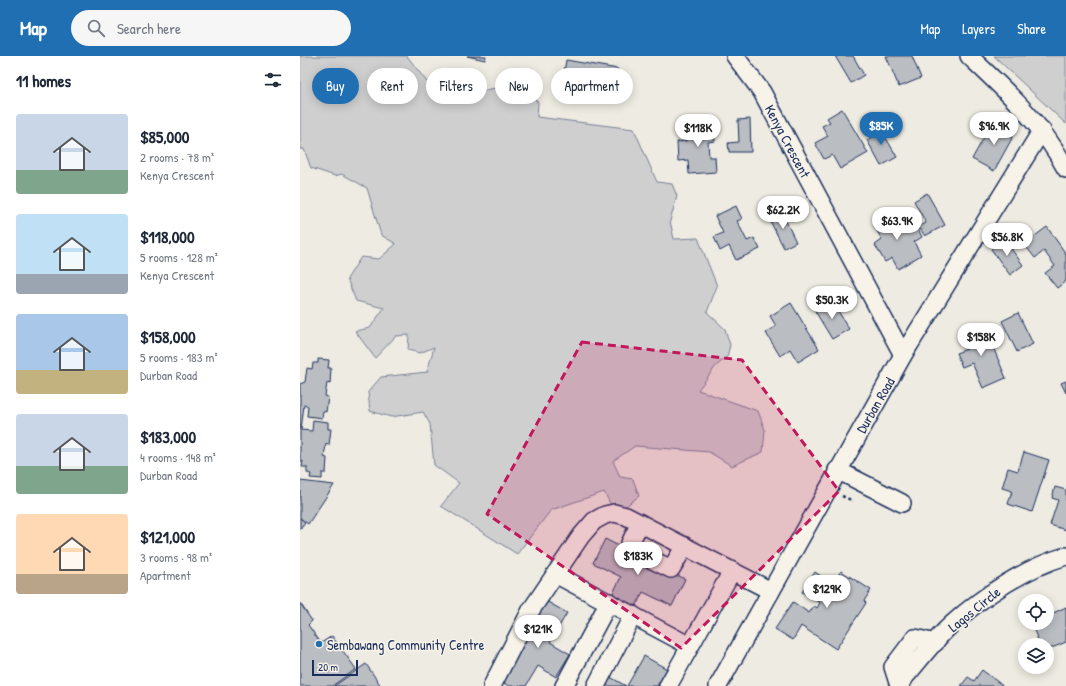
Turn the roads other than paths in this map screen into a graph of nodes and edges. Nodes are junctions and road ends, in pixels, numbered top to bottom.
1 (735, 56) edge
2 (969, 56) edge
3 (1042, 130) junction
4 (1066, 169) edge
5 (903, 355) junction
6 (837, 470) junction
7 (902, 503) dead end
8 (640, 523) junction
9 (685, 546) junction
10 (1066, 556) edge
11 (732, 571) junction
12 (556, 574) junction
13 (771, 591) junction
14 (609, 602) junction
15 (633, 615) junction
16 (690, 646) junction
17 (492, 686) edge
18 (564, 686) edge
19 (596, 686) edge
20 (668, 686) edge
21 (718, 686) edge
22 (900, 686) edge

1 - 5 street, Kenya Crescent
2 - 3 street
3 - 4 street
3 - 5 street, Durban Road
5 - 6 street, Durban Road
6 - 7 street
6 - 13 street, Durban Road
8 - 9 street
8 - 9 street
8 - 12 street
9 - 11 street
10 - 22 street, Lagos Circle
11 - 13 street
11 - 16 street
12 - 14 street
12 - 17 street
13 - 21 street, Durban Road
14 - 15 street
14 - 18 street
15 - 16 street
15 - 19 street
16 - 20 street

